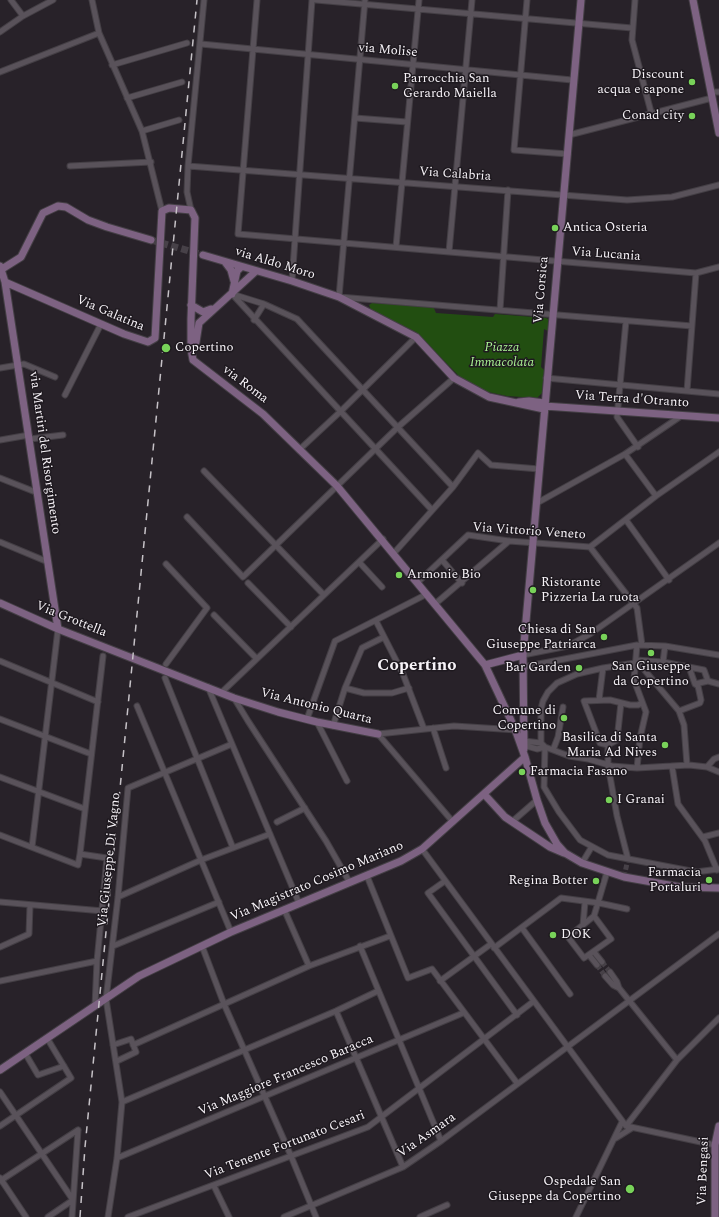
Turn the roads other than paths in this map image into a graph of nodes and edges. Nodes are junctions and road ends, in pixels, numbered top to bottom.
1 (11, 0) edge
2 (53, 0) edge
3 (92, 0) edge
4 (204, 0) edge
5 (257, 0) edge
6 (312, 0) edge
7 (316, 0) edge
8 (418, 0) edge
9 (472, 0) edge
10 (526, 0) edge
11 (581, 0) edge
12 (635, 0) edge
13 (693, 0) edge
14 (365, 2) edge
15 (418, 9) junction
16 (471, 14) junction
17 (23, 16) junction
18 (525, 19) junction
19 (579, 23) junction
20 (632, 28) junction
21 (0, 32) edge
22 (99, 33) junction
23 (187, 43) dead end
24 (201, 44) junction
25 (252, 50) junction
26 (307, 55) junction
27 (360, 59) junction
28 (413, 64) junction
29 (112, 65) junction
30 (466, 70) junction
31 (0, 72) edge
32 (521, 74) junction
33 (572, 80) junction
34 (182, 82) dead end
35 (714, 94) edge
36 (127, 98) junction
37 (651, 112) junction
38 (355, 118) junction
39 (179, 120) dead end
40 (407, 122) junction
41 (142, 131) junction
42 (719, 134) edge
43 (569, 135) junction
44 (568, 154) junction
45 (151, 162) junction
46 (70, 166) dead end
47 (188, 166) junction
48 (243, 170) junction
49 (300, 174) junction
50 (349, 178) junction
51 (402, 183) junction
52 (719, 185) edge
53 (456, 186) junction
54 (508, 190) junction
55 (563, 195) junction
56 (191, 210) junction
57 (162, 211) junction
58 (294, 239) junction
59 (151, 240) tunnel mouth
60 (343, 243) junction
61 (396, 247) junction
62 (449, 252) junction
63 (203, 255) tunnel mouth
64 (504, 257) junction
65 (225, 262) junction
66 (557, 262) junction
67 (241, 266) junction
68 (719, 267) edge
69 (1, 268) edge
70 (256, 271) junction
71 (696, 273) junction
72 (3, 281) edge
73 (292, 281) junction
74 (237, 284) junction
75 (232, 294) junction
76 (339, 297) junction
77 (264, 304) junction
78 (191, 305) junction
79 (213, 308) junction
80 (500, 310) junction
81 (203, 312) junction
82 (552, 314) junction
83 (191, 319) junction
84 (254, 320) junction
85 (626, 321) junction
86 (199, 323) junction
87 (101, 324) junction
88 (692, 326) junction
89 (416, 337) junction
90 (191, 349) junction
91 (19, 365) junction
92 (0, 368) edge
93 (54, 377) dead end
94 (454, 378) junction
95 (546, 378) junction
96 (620, 385) junction
97 (364, 390) junction
98 (687, 391) junction
99 (719, 394) edge
100 (65, 395) dead end
101 (544, 406) junction
102 (619, 410) junction
103 (342, 411) junction
104 (682, 415) junction
105 (719, 418) edge
106 (398, 427) junction
107 (63, 434) dead end
108 (30, 437) junction
109 (0, 440) edge
110 (638, 447) junction
111 (376, 449) junction
112 (299, 450) junction
113 (719, 452) edge
114 (625, 454) junction
115 (539, 469) junction
116 (204, 471) dead end
117 (0, 478) edge
118 (337, 486) junction
119 (453, 487) junction
120 (38, 493) junction
121 (656, 496) junction
122 (536, 503) junction
123 (432, 510) junction
124 (187, 517) dead end
125 (626, 520) junction
126 (382, 539) junction
127 (509, 541) junction
128 (0, 542) edge
129 (532, 542) junction
130 (719, 544) edge
131 (276, 545) junction
132 (590, 547) junction
133 (394, 553) junction
134 (442, 560) junction
135 (48, 562) junction
136 (359, 562) junction
137 (166, 564) dead end
138 (669, 580) junction
139 (418, 582) junction
140 (248, 583) dead end
141 (462, 583) junction
142 (382, 587) dead end
143 (427, 594) junction
144 (324, 595) junction
145 (0, 604) edge
146 (435, 604) junction
147 (633, 605) junction
148 (214, 615) dead end
149 (376, 621) junction
150 (291, 627) junction
151 (58, 629) junction
152 (384, 637) junction
153 (639, 645) junction
154 (568, 646) junction
155 (664, 646) junction
156 (523, 655) junction
157 (719, 655) edge
158 (103, 656) dead end
159 (570, 657) junction
160 (256, 658) junction
161 (133, 659) joint
162 (0, 661) edge
163 (636, 662) junction
164 (663, 662) junction
165 (166, 664) dead end
166 (485, 665) junction
167 (524, 666) junction
168 (689, 667) junction
169 (603, 668) junction
170 (165, 678) dead end
171 (708, 681) junction
172 (52, 684) junction
173 (695, 684) junction
174 (719, 684) edge
175 (208, 686) junction
176 (345, 688) junction
177 (409, 688) junction
178 (222, 692) junction
179 (234, 698) junction
180 (599, 700) junction
181 (98, 702) junction
182 (621, 703) junction
183 (643, 705) junction
184 (136, 706) dead end
185 (563, 707) dead end
186 (679, 711) junction
187 (0, 719) edge
188 (307, 719) junction
189 (317, 722) junction
190 (333, 726) junction
191 (514, 727) junction
192 (432, 728) junction
193 (424, 729) junction
194 (523, 729) junction
195 (378, 734) junction
196 (45, 737) junction
197 (232, 744) junction
198 (523, 744) junction
199 (543, 745) junction
200 (608, 745) junction
201 (553, 750) junction
202 (91, 754) junction
203 (525, 757) junction
204 (719, 757) edge
205 (198, 758) junction
206 (608, 765) junction
207 (687, 765) junction
208 (672, 766) junction
209 (707, 766) junction
210 (446, 768) dead end
211 (637, 768) junction
212 (163, 772) junction
213 (719, 772) edge
214 (0, 777) edge
215 (347, 782) dead end
216 (39, 792) junction
217 (484, 794) junction
218 (537, 800) junction
219 (305, 808) junction
220 (85, 809) junction
221 (513, 821) junction
222 (277, 822) dead end
223 (453, 822) junction
224 (550, 833) junction
225 (719, 833) edge
226 (270, 834) junction
227 (0, 835) edge
228 (703, 837) junction
229 (539, 839) junction
230 (32, 847) junction
231 (233, 848) junction
232 (591, 848) junction
233 (422, 849) junction
234 (565, 853) junction
235 (80, 854) junction
236 (628, 859) junction
237 (201, 860) junction
238 (582, 863) junction
239 (718, 870) edge
240 (607, 872) junction
241 (367, 876) junction
242 (445, 881) junction
243 (350, 883) junction
244 (719, 888) edge
245 (118, 897) junction
246 (0, 902) edge
247 (219, 902) junction
248 (585, 902) junction
249 (299, 903) junction
250 (599, 903) junction
251 (30, 905) junction
252 (284, 909) junction
253 (627, 909) dead end
254 (103, 911) junction
255 (594, 916) junction
256 (582, 925) junction
257 (522, 928) junction
258 (231, 932) junction
259 (719, 934) edge
260 (390, 936) junction
261 (113, 946) junction
262 (202, 946) junction
263 (360, 946) junction
264 (493, 946) junction
265 (0, 947) edge
266 (592, 953) junction
267 (474, 957) junction
268 (97, 961) junction
269 (602, 962) tunnel mouth
270 (597, 965) tunnel mouth
271 (309, 966) junction
272 (610, 972) tunnel mouth
273 (605, 976) tunnel mouth
274 (0, 981) edge
275 (440, 981) junction
276 (619, 988) junction
277 (378, 991) junction
278 (570, 994) dead end
279 (630, 1001) junction
280 (534, 1002) junction
281 (100, 1003) junction
282 (224, 1004) junction
283 (336, 1011) junction
284 (463, 1012) junction
285 (517, 1015) junction
286 (719, 1018) edge
287 (48, 1038) junction
288 (400, 1040) junction
289 (485, 1040) junction
290 (113, 1045) junction
291 (133, 1045) junction
292 (567, 1047) junction
293 (243, 1050) junction
294 (25, 1053) junction
295 (357, 1058) junction
296 (677, 1060) junction
297 (117, 1061) junction
298 (64, 1066) junction
299 (0, 1070) edge
300 (517, 1083) junction
301 (419, 1089) junction
302 (0, 1092) edge
303 (264, 1097) junction
304 (122, 1102) junction
305 (16, 1115) junction
306 (382, 1118) junction
307 (624, 1124) junction
308 (0, 1126) edge
309 (719, 1126) edge
310 (632, 1128) junction
311 (616, 1138) junction
312 (441, 1141) junction
313 (715, 1145) junction
314 (42, 1154) junction
315 (291, 1156) junction
316 (117, 1158) junction
317 (403, 1167) junction
318 (1, 1180) edge
319 (214, 1186) junction
320 (73, 1200) junction
321 (447, 1205) dead end
322 (312, 1206) junction
323 (144, 1214) edge
324 (26, 1217) edge
325 (48, 1217) edge
326 (72, 1217) edge
327 (108, 1217) edge
328 (128, 1217) edge
329 (229, 1217) edge
330 (284, 1217) edge
331 (316, 1217) edge
332 (420, 1217) edge
333 (576, 1217) edge
334 (715, 1217) edge

1 - 17 street
2 - 17 street
3 - 22 street
4 - 24 street
5 - 25 street
6 - 26 street
7 - 14 street
8 - 15 street
9 - 16 street
10 - 18 street
11 - 19 street, Via Corsica
12 - 20 street
13 - 35 street
14 - 15 street
14 - 27 street
15 - 16 street
15 - 28 street
16 - 18 street
16 - 30 street
17 - 21 street
18 - 19 street
18 - 32 street
19 - 20 street
19 - 33 street, Via Corsica
20 - 37 street
22 - 29 street
22 - 31 street
23 - 29 street
24 - 25 street, via Molise
24 - 47 street
25 - 26 street, via Molise
25 - 48 street
26 - 27 street, via Molise
26 - 49 street
27 - 28 street, via Molise
27 - 38 street
28 - 30 street, via Molise
28 - 40 street
29 - 36 street
30 - 32 street, via Molise
30 - 53 street
32 - 33 street, via Molise
32 - 44 street
33 - 43 street, Via Corsica
34 - 36 street
35 - 37 street
35 - 42 street
36 - 41 street
37 - 43 street
38 - 40 street
38 - 50 street
39 - 41 street
40 - 51 street
41 - 45 street
43 - 44 street, Via Corsica
44 - 55 street, Via Corsica
45 - 46 street
45 - 57 street
47 - 48 street, Via Calabria
47 - 56 street
48 - 49 street, Via Calabria
48 - 58 street
49 - 50 street, Via Calabria
49 - 58 street
50 - 51 street, Via Calabria
50 - 60 street
51 - 53 street, Via Calabria
51 - 61 street
52 - 55 street, Via Calabria
53 - 54 street, Via Calabria
53 - 62 street
54 - 55 street, Via Calabria
54 - 64 street
55 - 66 street, Via Corsica
56 - 57 street
56 - 78 street, via Roma
57 - 87 street, Via Galatina
58 - 60 street
58 - 73 street
59 - 69 street
60 - 61 street
60 - 76 street
61 - 62 street, Via Lucania
62 - 64 street, Via Lucania
63 - 65 street, via Aldo Moro
64 - 66 street, Via Lucania
64 - 80 street
65 - 67 street, via Aldo Moro
65 - 74 street
66 - 71 street, Via Lucania
66 - 82 street, Via Corsica
67 - 70 street, via Aldo Moro
67 - 74 street
68 - 71 street, Via Lucania
69 - 72 street
70 - 73 street, via Aldo Moro
70 - 74 street
71 - 88 street
72 - 87 street, Via Galatina
72 - 91 street, via Martiri del Risorgimento
73 - 76 street, via Aldo Moro
74 - 75 street
75 - 77 street
75 - 79 street
75 - 84 street
76 - 80 street
76 - 89 street
77 - 84 street
77 - 97 street
78 - 81 street
78 - 83 street, via Roma
79 - 81 street
79 - 86 street
80 - 82 street
81 - 83 street
82 - 85 street
82 - 95 street, Via Corsica
83 - 86 street
83 - 90 street, via Roma
84 - 103 street
85 - 88 street
85 - 96 street
86 - 90 street
87 - 100 street
88 - 98 street
89 - 94 street
89 - 97 street
90 - 112 street, via Roma
91 - 92 street
91 - 93 street
91 - 108 street, via Martiri del Risorgimento
94 - 101 street, Via Terra d'Otranto
94 - 106 street
95 - 96 street
95 - 101 street, Via Corsica
96 - 98 street
96 - 102 street
97 - 103 street
97 - 106 street
98 - 99 street
101 - 102 street, Via Terra d'Otranto
101 - 115 street, Via Corsica
102 - 104 street, Via Terra d'Otranto
102 - 110 street
103 - 111 street
103 - 112 street
104 - 105 street, Via Terra d'Otranto
104 - 110 street
106 - 111 street
106 - 119 street
107 - 108 street
108 - 109 street
108 - 120 street, via Martiri del Risorgimento
110 - 114 street
111 - 118 street
111 - 123 street
112 - 118 street, via Roma
113 - 121 street
114 - 121 street
114 - 122 street
115 - 119 street
115 - 122 street, Via Corsica
116 - 131 street
117 - 120 street
118 - 126 street, via Roma
118 - 131 street
119 - 123 street
120 - 135 street, via Martiri del Risorgimento
121 - 125 street
122 - 129 street, Via Corsica
123 - 133 street
124 - 131 street
125 - 132 street
125 - 138 street
126 - 133 street, via Roma
126 - 136 street
127 - 129 street, Via Vittorio Veneto
127 - 134 street, Via Vittorio Veneto
127 - 141 street
128 - 135 street
129 - 132 street, Via Vittorio Veneto
129 - 156 street, Via Corsica
130 - 138 street
131 - 144 street
132 - 147 street, Via Vittorio Veneto
133 - 139 street, via Roma
134 - 139 street, Via Vittorio Veneto
134 - 141 street
135 - 151 street, via Martiri del Risorgimento
136 - 142 street
136 - 144 street
137 - 165 street
138 - 147 street
139 - 143 street, via Roma
140 - 150 street
141 - 146 street
143 - 146 street, via Roma
143 - 149 street
144 - 150 street
145 - 151 street, Via Grottella
146 - 166 street, via Roma
147 - 153 street, Via Vittorio Veneto
147 - 154 street
148 - 160 street
149 - 152 street
149 - 188 street
150 - 160 street
151 - 161 street, Via Grottella
151 - 172 street
152 - 176 street
152 - 177 street
153 - 155 street
153 - 159 street
153 - 163 street, Via Vittorio Veneto
154 - 156 street
154 - 159 street
155 - 157 street
155 - 164 street
156 - 166 street
156 - 167 street, Via Corsica
158 - 181 street
159 - 167 street
160 - 178 street
161 - 175 street, Via Antonio Quarta
162 - 172 street
163 - 164 street
163 - 169 street
163 - 183 street, Via Vittorio Veneto
163 - 186 street
164 - 168 street
166 - 191 street, via Roma
167 - 194 street, Via Corsica
168 - 171 street
168 - 173 street
169 - 180 street
169 - 199 street
170 - 205 street
171 - 173 street
171 - 174 street
172 - 181 street
172 - 196 street
173 - 186 street
175 - 178 street, Via Antonio Quarta
175 - 197 street
176 - 177 street
176 - 190 street
177 - 193 street
178 - 179 street, Via Antonio Quarta
179 - 188 street, Via Antonio Quarta
179 - 219 street
180 - 182 street
180 - 200 street
181 - 202 street
182 - 183 street
182 - 200 street
183 - 211 street
184 - 212 street
185 - 201 street
186 - 207 street
187 - 196 street
188 - 189 street, Via Antonio Quarta
189 - 190 street, Via Antonio Quarta
189 - 215 street
190 - 195 street, Via Antonio Quarta
191 - 192 street, Via Antonio Quarta
191 - 194 street
191 - 198 street, via Roma
192 - 193 street, Via Antonio Quarta
192 - 210 street
193 - 195 street, Via Antonio Quarta
194 - 198 street, Via Corsica
195 - 223 street
196 - 202 street
196 - 216 street
197 - 205 street, Via Giuseppe Di Vagno
197 - 226 street
198 - 199 street
198 - 203 street, Via Corsica
199 - 201 street
199 - 232 street
200 - 206 street
201 - 206 street
202 - 220 street
203 - 217 street, Via Magistrato Cosimo Mariano
203 - 218 street, Via Corsica
204 - 209 street
205 - 212 street, Via Giuseppe Di Vagno
205 - 231 street
206 - 211 street
206 - 236 street
207 - 208 street
207 - 209 street
208 - 211 street
208 - 228 street
209 - 213 street
212 - 237 street
212 - 245 street, Via Giuseppe Di Vagno
214 - 216 street
216 - 220 street
216 - 230 street
217 - 221 street
217 - 223 street, Via Magistrato Cosimo Mariano
218 - 221 street
218 - 224 street, Via Corsica
219 - 222 street
219 - 243 street
220 - 235 street
221 - 229 street
223 - 233 street, Via Magistrato Cosimo Mariano
224 - 229 street
224 - 234 street, Via Corsica
225 - 228 street
226 - 231 street
226 - 249 street
227 - 230 street
228 - 239 street
229 - 234 street
230 - 235 street
231 - 237 street
232 - 236 street
232 - 238 street
233 - 241 street, Via Magistrato Cosimo Mariano
233 - 242 street
234 - 238 street
235 - 254 street
236 - 239 street
237 - 245 street
237 - 247 street
238 - 240 street
240 - 244 street
240 - 250 street
241 - 243 street, Via Magistrato Cosimo Mariano
241 - 260 street
242 - 264 street
242 - 267 street
243 - 249 street, Via Magistrato Cosimo Mariano
245 - 261 street, Via Giuseppe Di Vagno
246 - 251 street
247 - 258 street
247 - 261 street
248 - 250 street
248 - 256 street
248 - 257 street
249 - 252 street, Via Magistrato Cosimo Mariano
250 - 253 street
250 - 255 street
251 - 254 street
251 - 265 street
252 - 258 street, Via Magistrato Cosimo Mariano
252 - 271 street
254 - 268 street
255 - 256 street
255 - 266 street
256 - 266 street
257 - 264 street
257 - 278 street
258 - 262 street, Via Magistrato Cosimo Mariano
259 - 279 street, Via Asmara
260 - 263 street
260 - 275 street
261 - 281 street, Via Giuseppe Di Vagno
262 - 281 street, Via Magistrato Cosimo Mariano
262 - 282 street
263 - 271 street
263 - 277 street
264 - 267 street
264 - 280 street
266 - 269 street
266 - 270 street
267 - 275 street
267 - 285 street
268 - 274 street
268 - 281 street
271 - 282 street
272 - 276 street
273 - 276 street
275 - 284 street
276 - 279 street
277 - 283 street
277 - 288 street
279 - 292 street, Via Asmara
279 - 296 street
280 - 285 street, Via Tenente Fortunato Cesari
280 - 292 street
281 - 287 street, Via Magistrato Cosimo Mariano
281 - 290 street
282 - 291 street
282 - 293 street
283 - 293 street
283 - 295 street
284 - 288 street, Via Maggiore Francesco Baracca
284 - 289 street
285 - 289 street, Via Tenente Fortunato Cesari
286 - 296 street
287 - 294 street, Via Magistrato Cosimo Mariano
287 - 298 street
288 - 295 street, Via Maggiore Francesco Baracca
288 - 301 street
289 - 300 street
289 - 301 street, Via Tenente Fortunato Cesari
290 - 291 street
290 - 297 street
291 - 297 street
292 - 300 street, Via Asmara
292 - 307 street
293 - 303 street
293 - 304 street
294 - 298 street
294 - 299 street, Via Magistrato Cosimo Mariano
295 - 303 street, Via Maggiore Francesco Baracca
295 - 306 street
296 - 307 street
297 - 304 street
298 - 305 street
300 - 312 street, Via Asmara
301 - 306 street, Via Tenente Fortunato Cesari
301 - 312 street
302 - 305 street
303 - 315 street
303 - 316 street, Via Maggiore Francesco Baracca
304 - 316 street
305 - 308 street
305 - 314 street
306 - 315 street, Via Tenente Fortunato Cesari
306 - 317 street
307 - 310 street
307 - 311 street
309 - 313 street, Via Bengasi
310 - 311 street
310 - 313 street
311 - 333 street
312 - 317 street, Via Asmara
313 - 334 street, Via Bengasi
314 - 318 street
314 - 320 street
314 - 320 street
315 - 319 street, Via Tenente Fortunato Cesari
315 - 322 street
316 - 327 street
317 - 322 street, Via Asmara
318 - 324 street
319 - 323 street, Via Tenente Fortunato Cesari
319 - 329 street
320 - 325 street
320 - 326 street
321 - 332 street
322 - 330 street, Via Asmara
322 - 331 street
323 - 328 street, Via Tenente Fortunato Cesari

